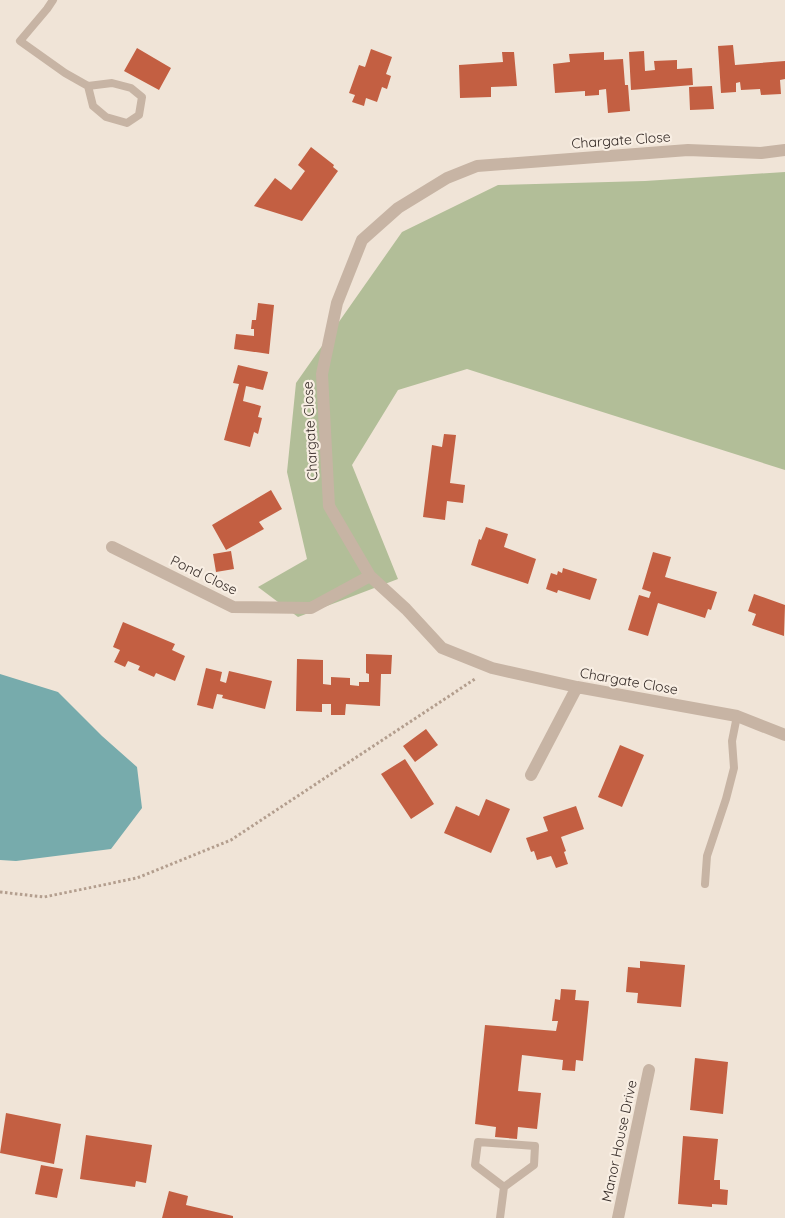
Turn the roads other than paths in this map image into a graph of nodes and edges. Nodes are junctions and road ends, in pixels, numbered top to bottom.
1 (53, 0) edge
2 (88, 86) junction
3 (785, 150) edge
4 (112, 547) dead end
5 (370, 576) junction
6 (577, 687) junction
7 (737, 716) junction
8 (785, 735) edge
9 (531, 775) dead end
10 (706, 884) dead end
11 (649, 1070) dead end
12 (504, 1187) junction
13 (500, 1218) edge
14 (618, 1218) edge

1 - 2 lane
2 - 2 lane
3 - 5 street, Chargate Close
4 - 5 street, Pond Close
5 - 6 street, Chargate Close
6 - 7 street, Chargate Close
6 - 9 street
7 - 8 street, Chargate Close
7 - 10 lane
11 - 14 street, Manor House Drive
12 - 12 lane
12 - 13 lane

